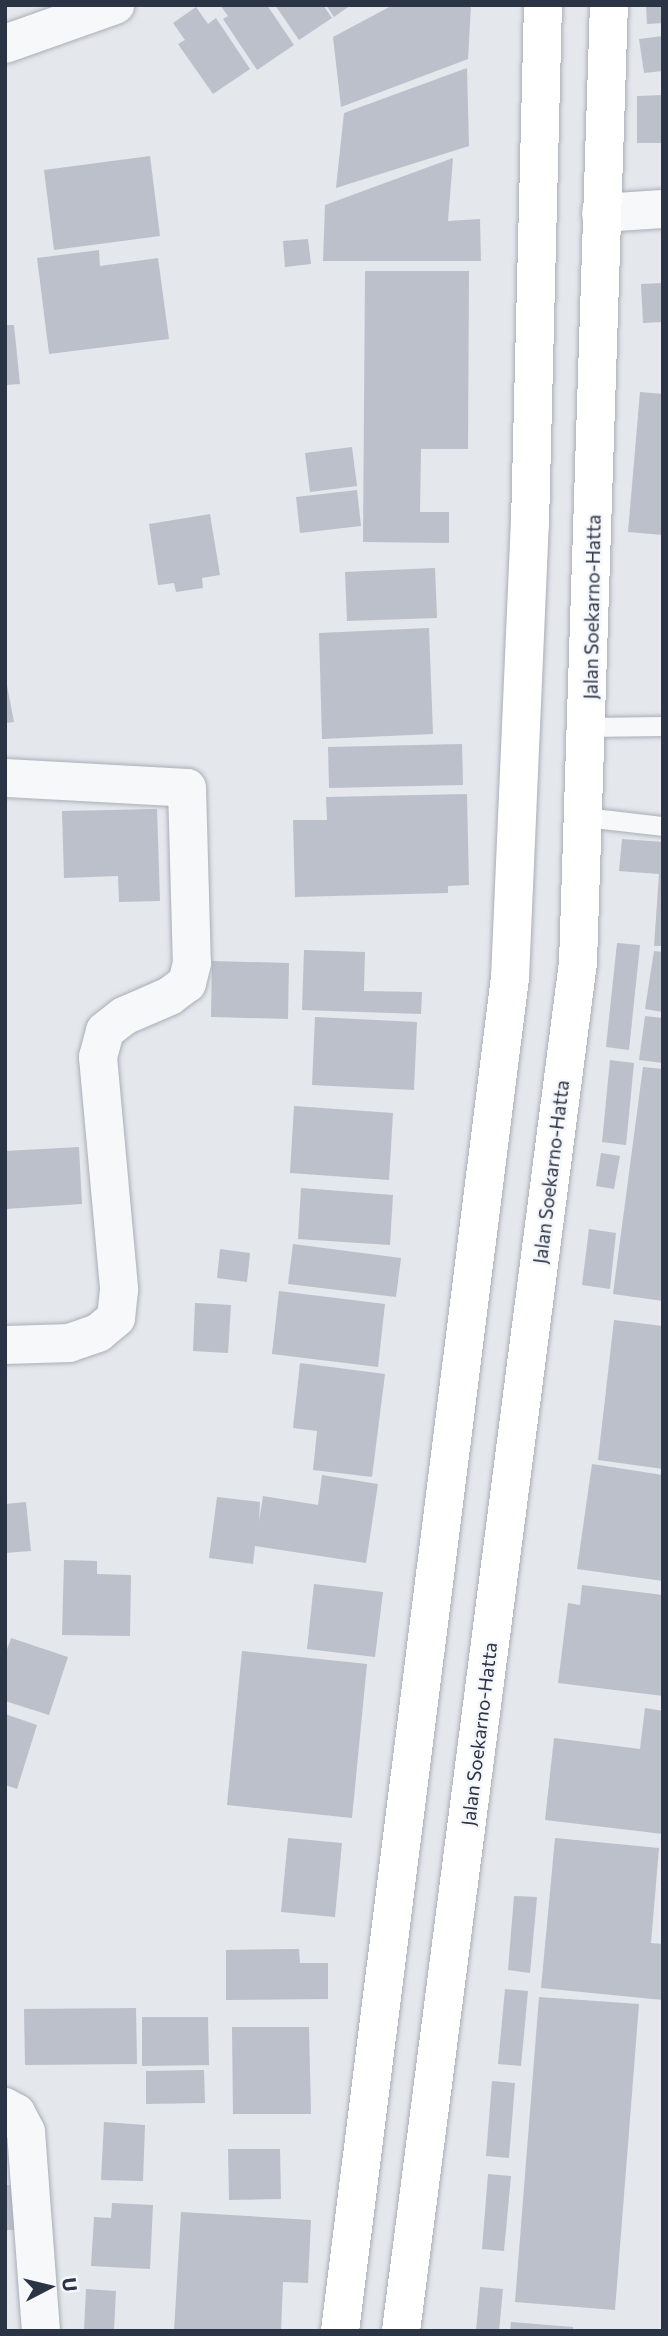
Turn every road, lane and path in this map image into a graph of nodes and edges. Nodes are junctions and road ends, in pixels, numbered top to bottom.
1 (115, 5) edge
2 (542, 5) edge
3 (609, 5) edge
4 (5, 44) edge
5 (663, 209) edge
6 (601, 213) junction
7 (663, 726) edge
8 (589, 727) junction
9 (5, 778) edge
10 (585, 817) junction
11 (663, 826) edge
12 (5, 1345) edge
13 (5, 2107) edge
14 (41, 2331) edge
15 (340, 2331) edge
16 (401, 2331) edge

1 - 4 street
2 - 15 highway
3 - 6 highway, Jalan Soekarno-Hatta
5 - 6 street
6 - 8 highway, Jalan Soekarno-Hatta
7 - 8 lane
8 - 10 highway, Jalan Soekarno-Hatta
9 - 12 street
10 - 11 lane
10 - 16 highway, Jalan Soekarno-Hatta
13 - 14 street

